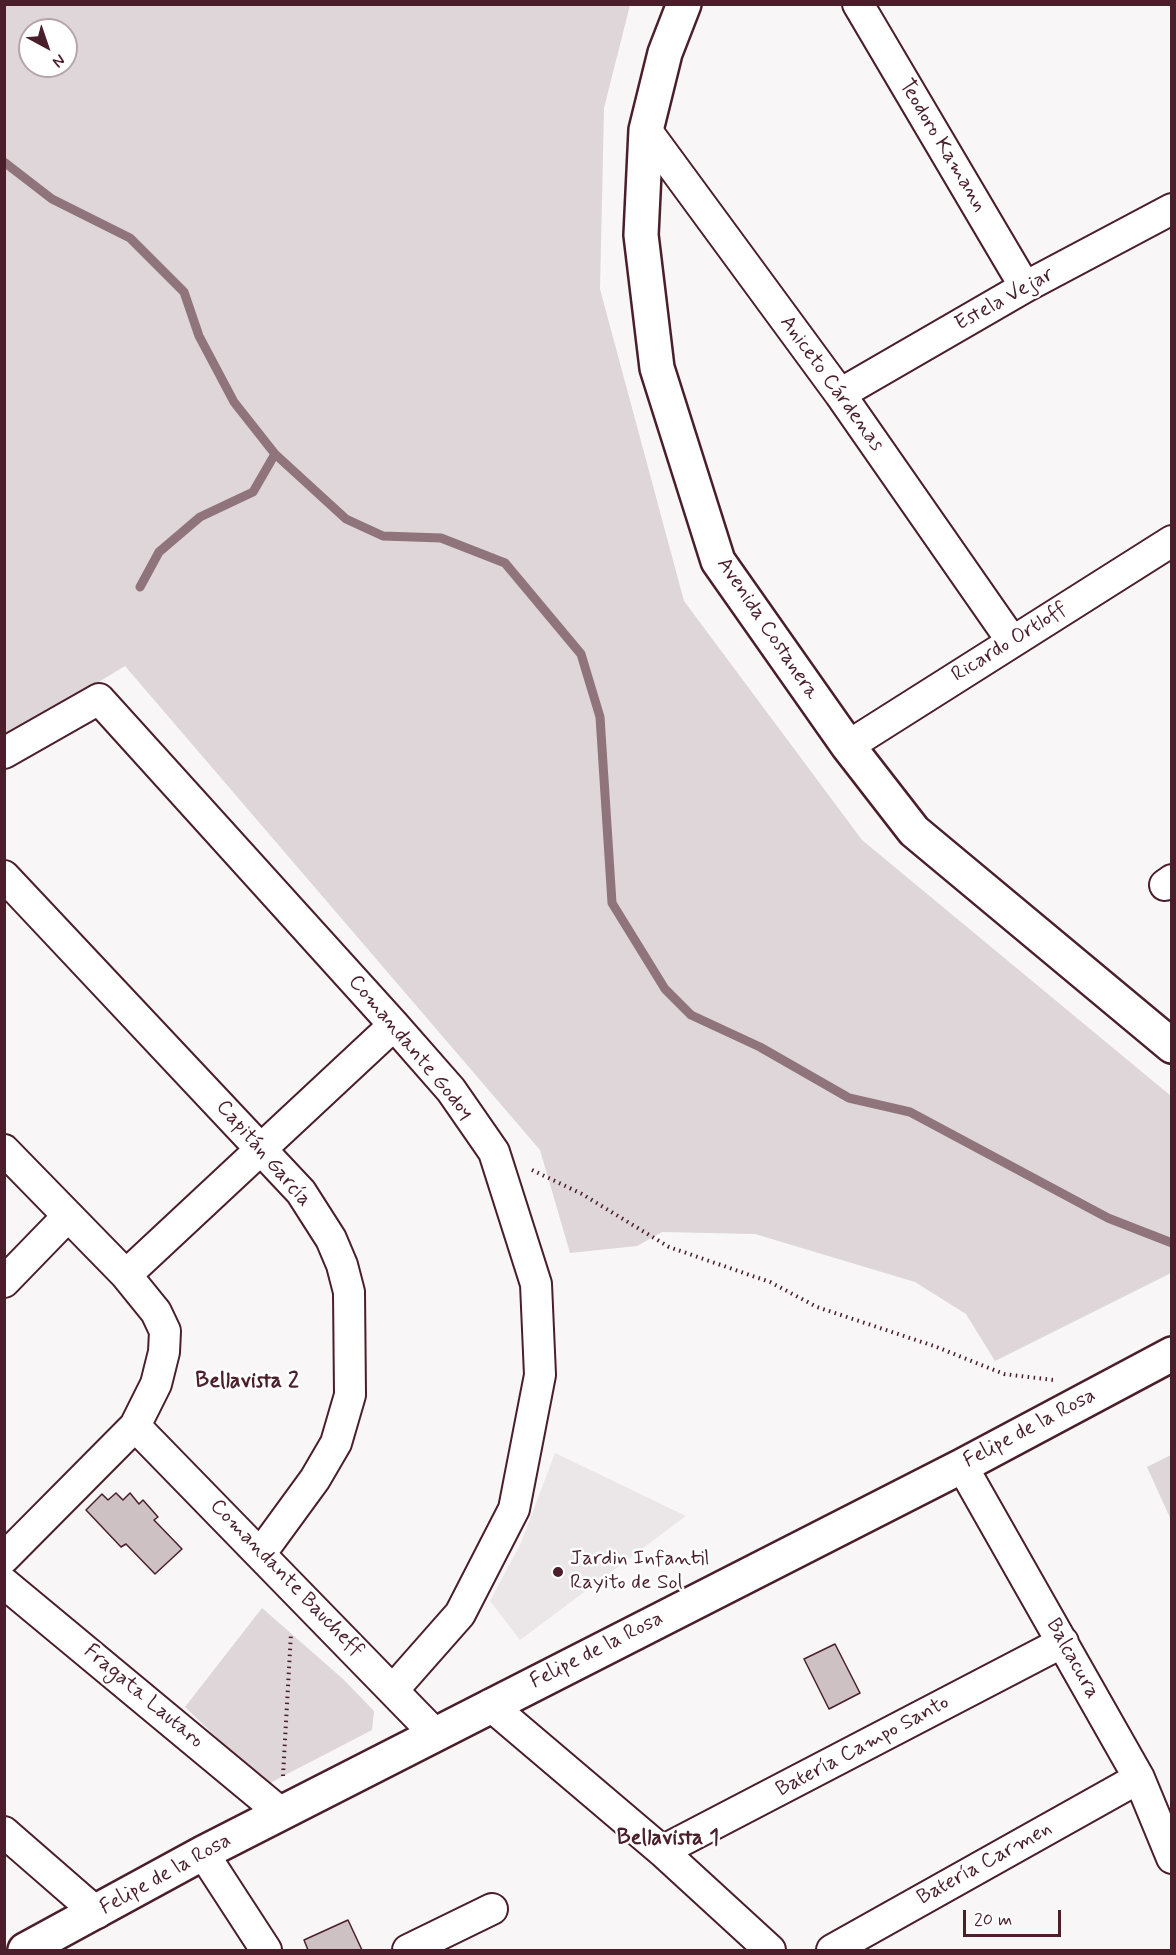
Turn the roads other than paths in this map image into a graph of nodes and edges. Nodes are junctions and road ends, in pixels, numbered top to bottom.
1 (684, 4) edge
2 (858, 4) edge
3 (646, 130) junction
4 (1172, 209) edge
5 (1026, 287) junction
6 (840, 394) junction
7 (1172, 541) edge
8 (1012, 641) junction
9 (848, 746) junction
10 (4, 753) edge
11 (4, 876) edge
12 (394, 1025) junction
13 (1172, 1046) edge
14 (262, 1148) junction
15 (4, 1150) edge
16 (68, 1216) junction
17 (126, 1275) junction
18 (4, 1282) edge
19 (1172, 1354) edge
20 (135, 1426) junction
21 (962, 1466) junction
22 (261, 1554) junction
23 (4, 1558) edge
24 (4, 1583) edge
25 (1063, 1642) junction
26 (393, 1689) junction
27 (490, 1705) junction
28 (435, 1734) junction
29 (1139, 1778) junction
30 (281, 1813) junction
31 (4, 1832) edge
32 (662, 1851) junction
33 (203, 1853) junction
34 (1172, 1858) edge
35 (492, 1909) dead end
36 (97, 1913) junction
37 (25, 1950) edge
38 (266, 1950) edge
39 (408, 1950) edge
40 (770, 1950) edge
41 (832, 1950) edge

1 - 3 street, Avenida Costanera
2 - 5 street, Teodoro Kamann
3 - 6 street, Aniceto Cárdenas
3 - 9 street, Avenida Costanera
4 - 5 street, Estela Vejar
5 - 6 street, Estela Vejar
6 - 8 street, Aniceto Cárdenas
7 - 8 street, Ricardo Ortloff
8 - 9 street, Ricardo Ortloff
9 - 13 street, Avenida Costanera
10 - 12 street, Comandante Godoy
11 - 14 street, Capitán García
12 - 14 street
12 - 26 street, Comandante Godoy
14 - 17 street
14 - 22 street, Capitán García
15 - 16 street
16 - 17 street
16 - 18 street
17 - 20 street
19 - 21 street, Felipe de la Rosa
20 - 22 street, Comandante Baucheff
20 - 23 street
21 - 25 street, Balcacura
21 - 27 street, Felipe de la Rosa
22 - 26 street, Comandante Baucheff
24 - 30 street, Fragata Lautaro
25 - 29 street, Balcacura
25 - 32 street, Batería Campo Santo
26 - 28 street, Comandante Baucheff
27 - 28 street, Felipe de la Rosa
27 - 32 street
28 - 30 street, Felipe de la Rosa
29 - 34 street, Balcacura
29 - 41 street, Batería Carmen
30 - 33 street, Felipe de la Rosa
31 - 36 street
32 - 40 street
33 - 36 street, Felipe de la Rosa
33 - 38 street
35 - 39 street
36 - 37 street, Felipe de la Rosa

